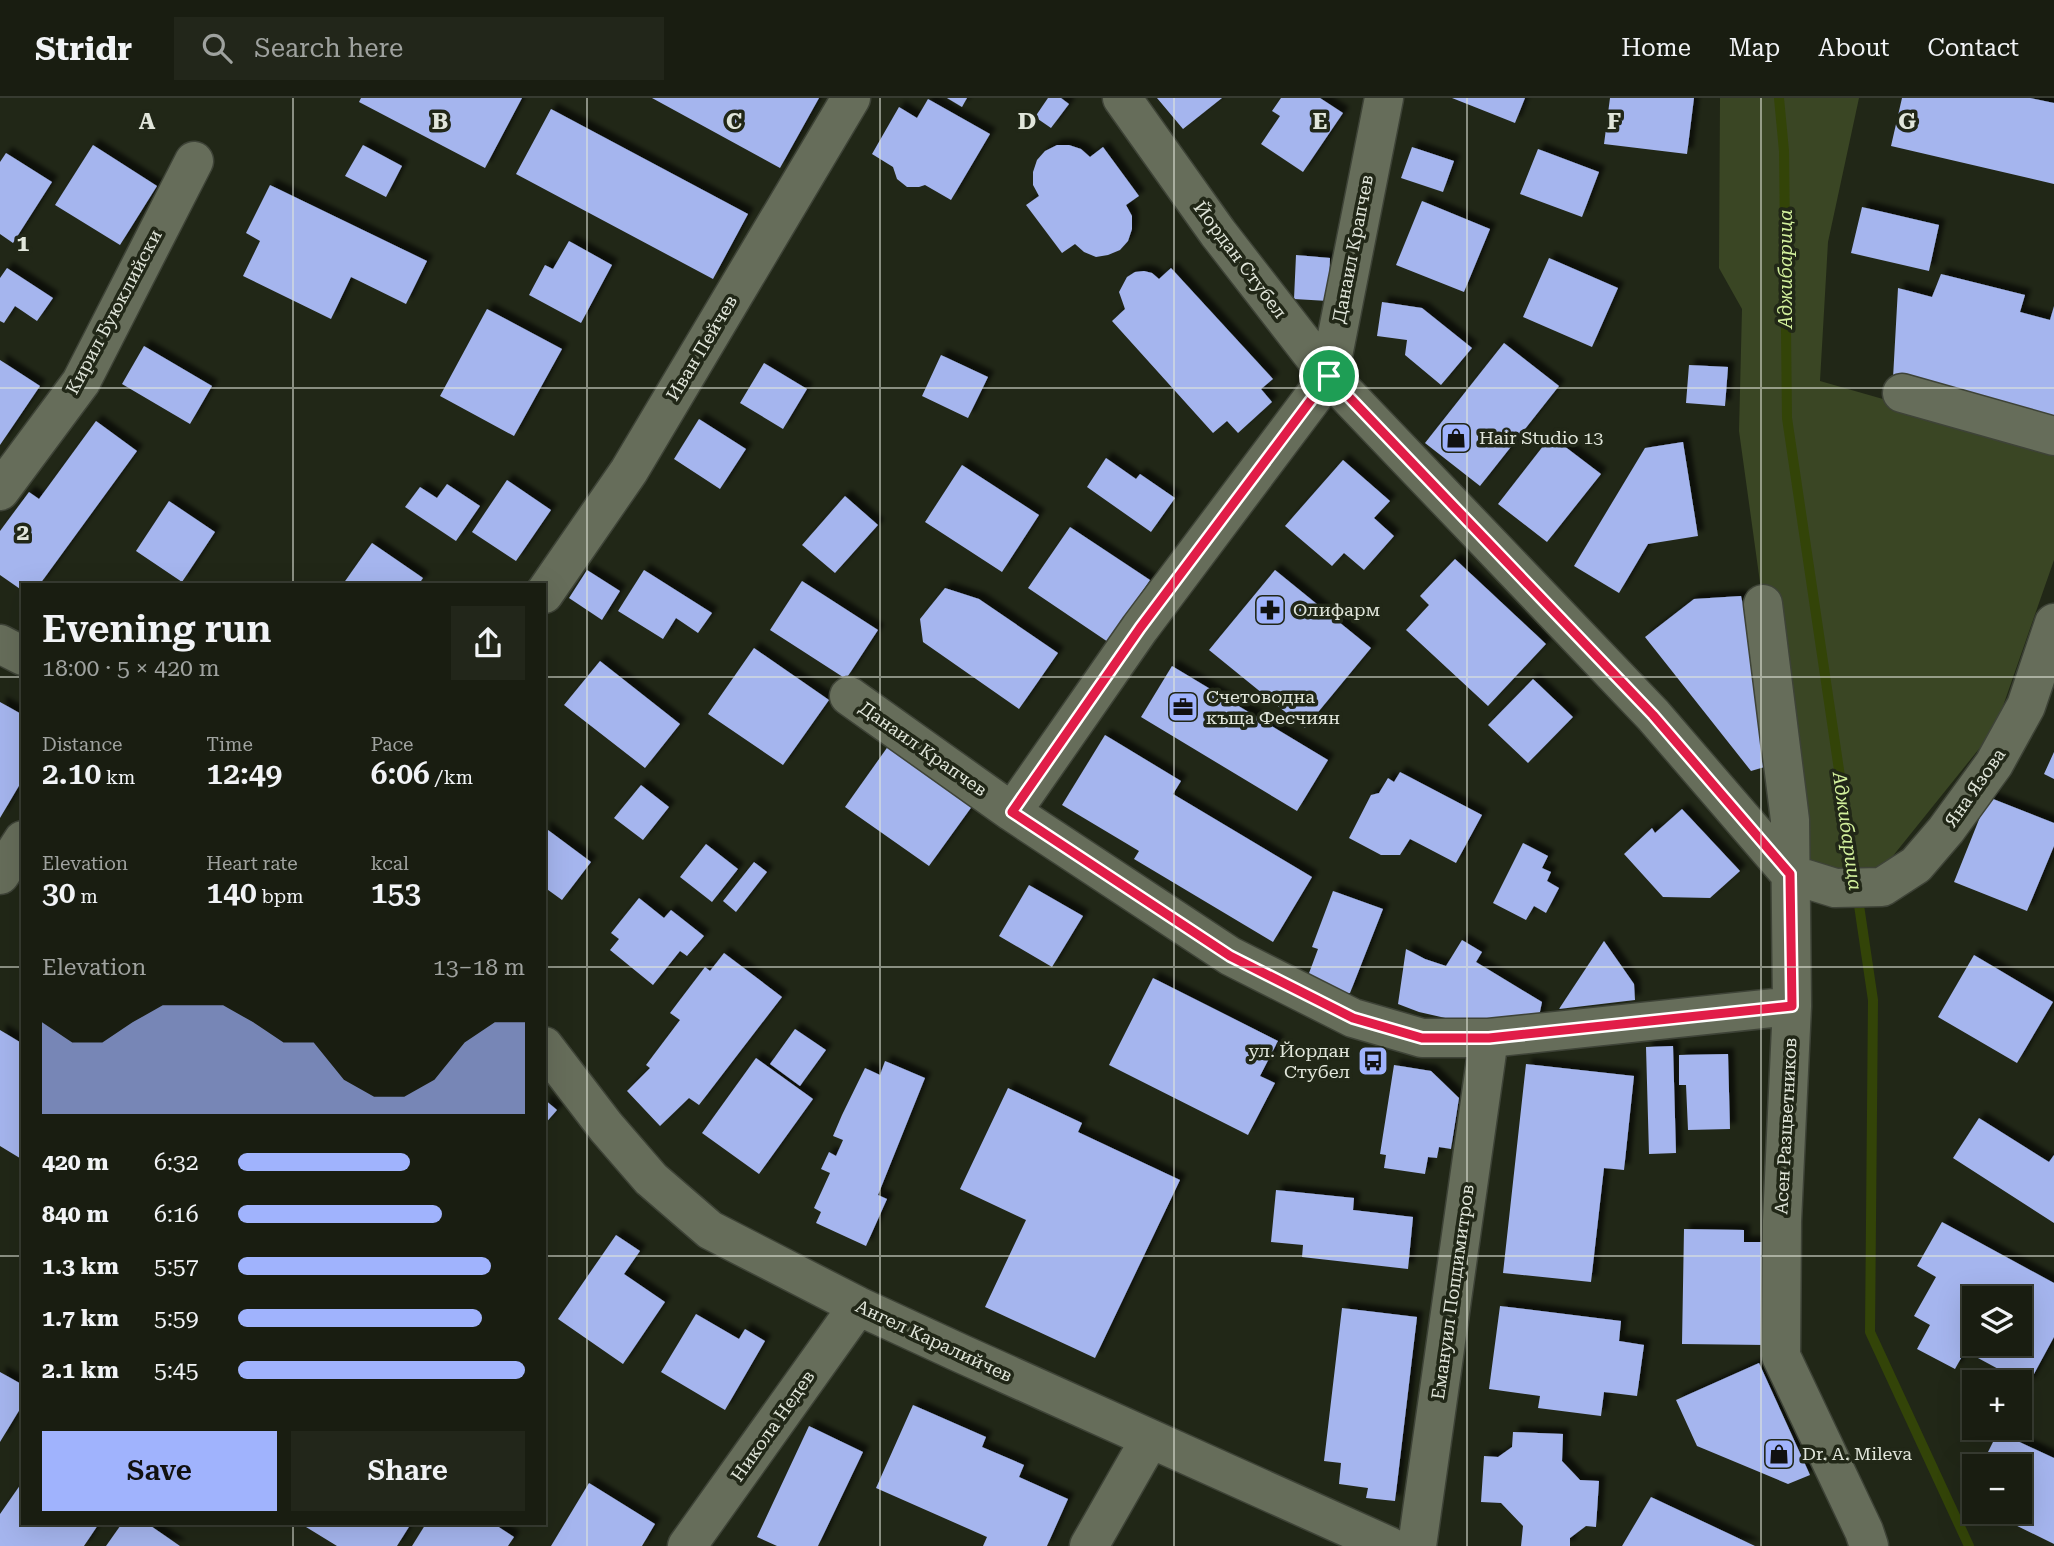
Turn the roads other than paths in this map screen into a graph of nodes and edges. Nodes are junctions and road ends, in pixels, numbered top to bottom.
1 (851, 98) edge
2 (1122, 98) edge
3 (1384, 98) edge
4 (194, 161) dead end
5 (1329, 376) junction
6 (1902, 393) dead end
7 (2054, 436) edge
8 (0, 491) edge
9 (546, 591) edge
10 (1763, 604) dead end
11 (2054, 623) edge
12 (0, 644) edge
13 (21, 655) edge
14 (849, 696) dead end
15 (1012, 812) junction
16 (21, 843) edge
17 (1790, 874) junction
18 (0, 875) edge
19 (1792, 1006) junction
20 (1489, 1038) junction
21 (546, 1049) edge
22 (858, 1306) junction
23 (1150, 1438) junction
24 (687, 1546) edge
25 (1090, 1546) edge
26 (1389, 1546) edge
27 (1417, 1546) edge
28 (1869, 1546) edge

1 - 9 street, Иван Пейчев
2 - 5 street, Йордан Стубел
3 - 5 street, Данаил Крапчев
4 - 8 street, Кирил Буюклийски
5 - 15 street, Данаил Крапчев
5 - 17 street, Йордан Стубел
6 - 7 street
10 - 17 street, Асен Разцветников
11 - 17 street, Яна Язова
12 - 13 street
14 - 15 street, Данаил Крапчев
15 - 20 street
16 - 18 street
17 - 19 street, Асен Разцветников
19 - 20 street
19 - 28 street, Асен Разцветников
20 - 27 street, Емануил Попдимитров
21 - 22 street, Ангел Каралийчев
22 - 23 street, Ангел Каралийчев
22 - 24 street, Никола Недев
23 - 25 street
23 - 26 street, Ангел Каралийчев

